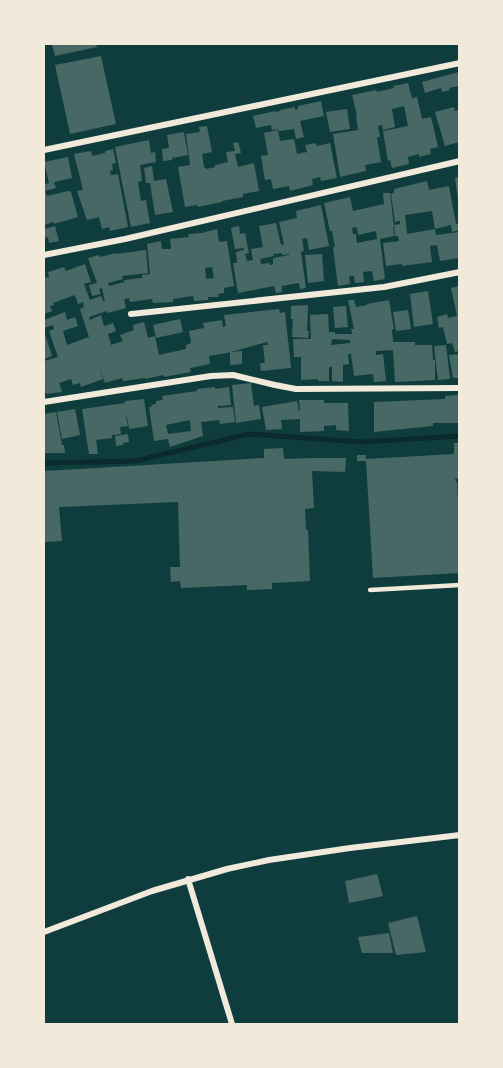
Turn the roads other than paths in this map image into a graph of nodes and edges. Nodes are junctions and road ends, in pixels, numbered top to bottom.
1 (459, 63) edge
2 (44, 150) edge
3 (459, 161) edge
4 (44, 255) edge
5 (459, 272) edge
6 (131, 314) dead end
7 (459, 388) edge
8 (44, 402) edge
9 (459, 585) edge
10 (370, 590) dead end
11 (459, 835) edge
12 (188, 879) junction
13 (44, 932) edge
14 (232, 1024) edge

1 - 2 street
3 - 4 street
5 - 6 street
7 - 8 street
9 - 10 lane
11 - 12 street
12 - 13 street
12 - 14 street

